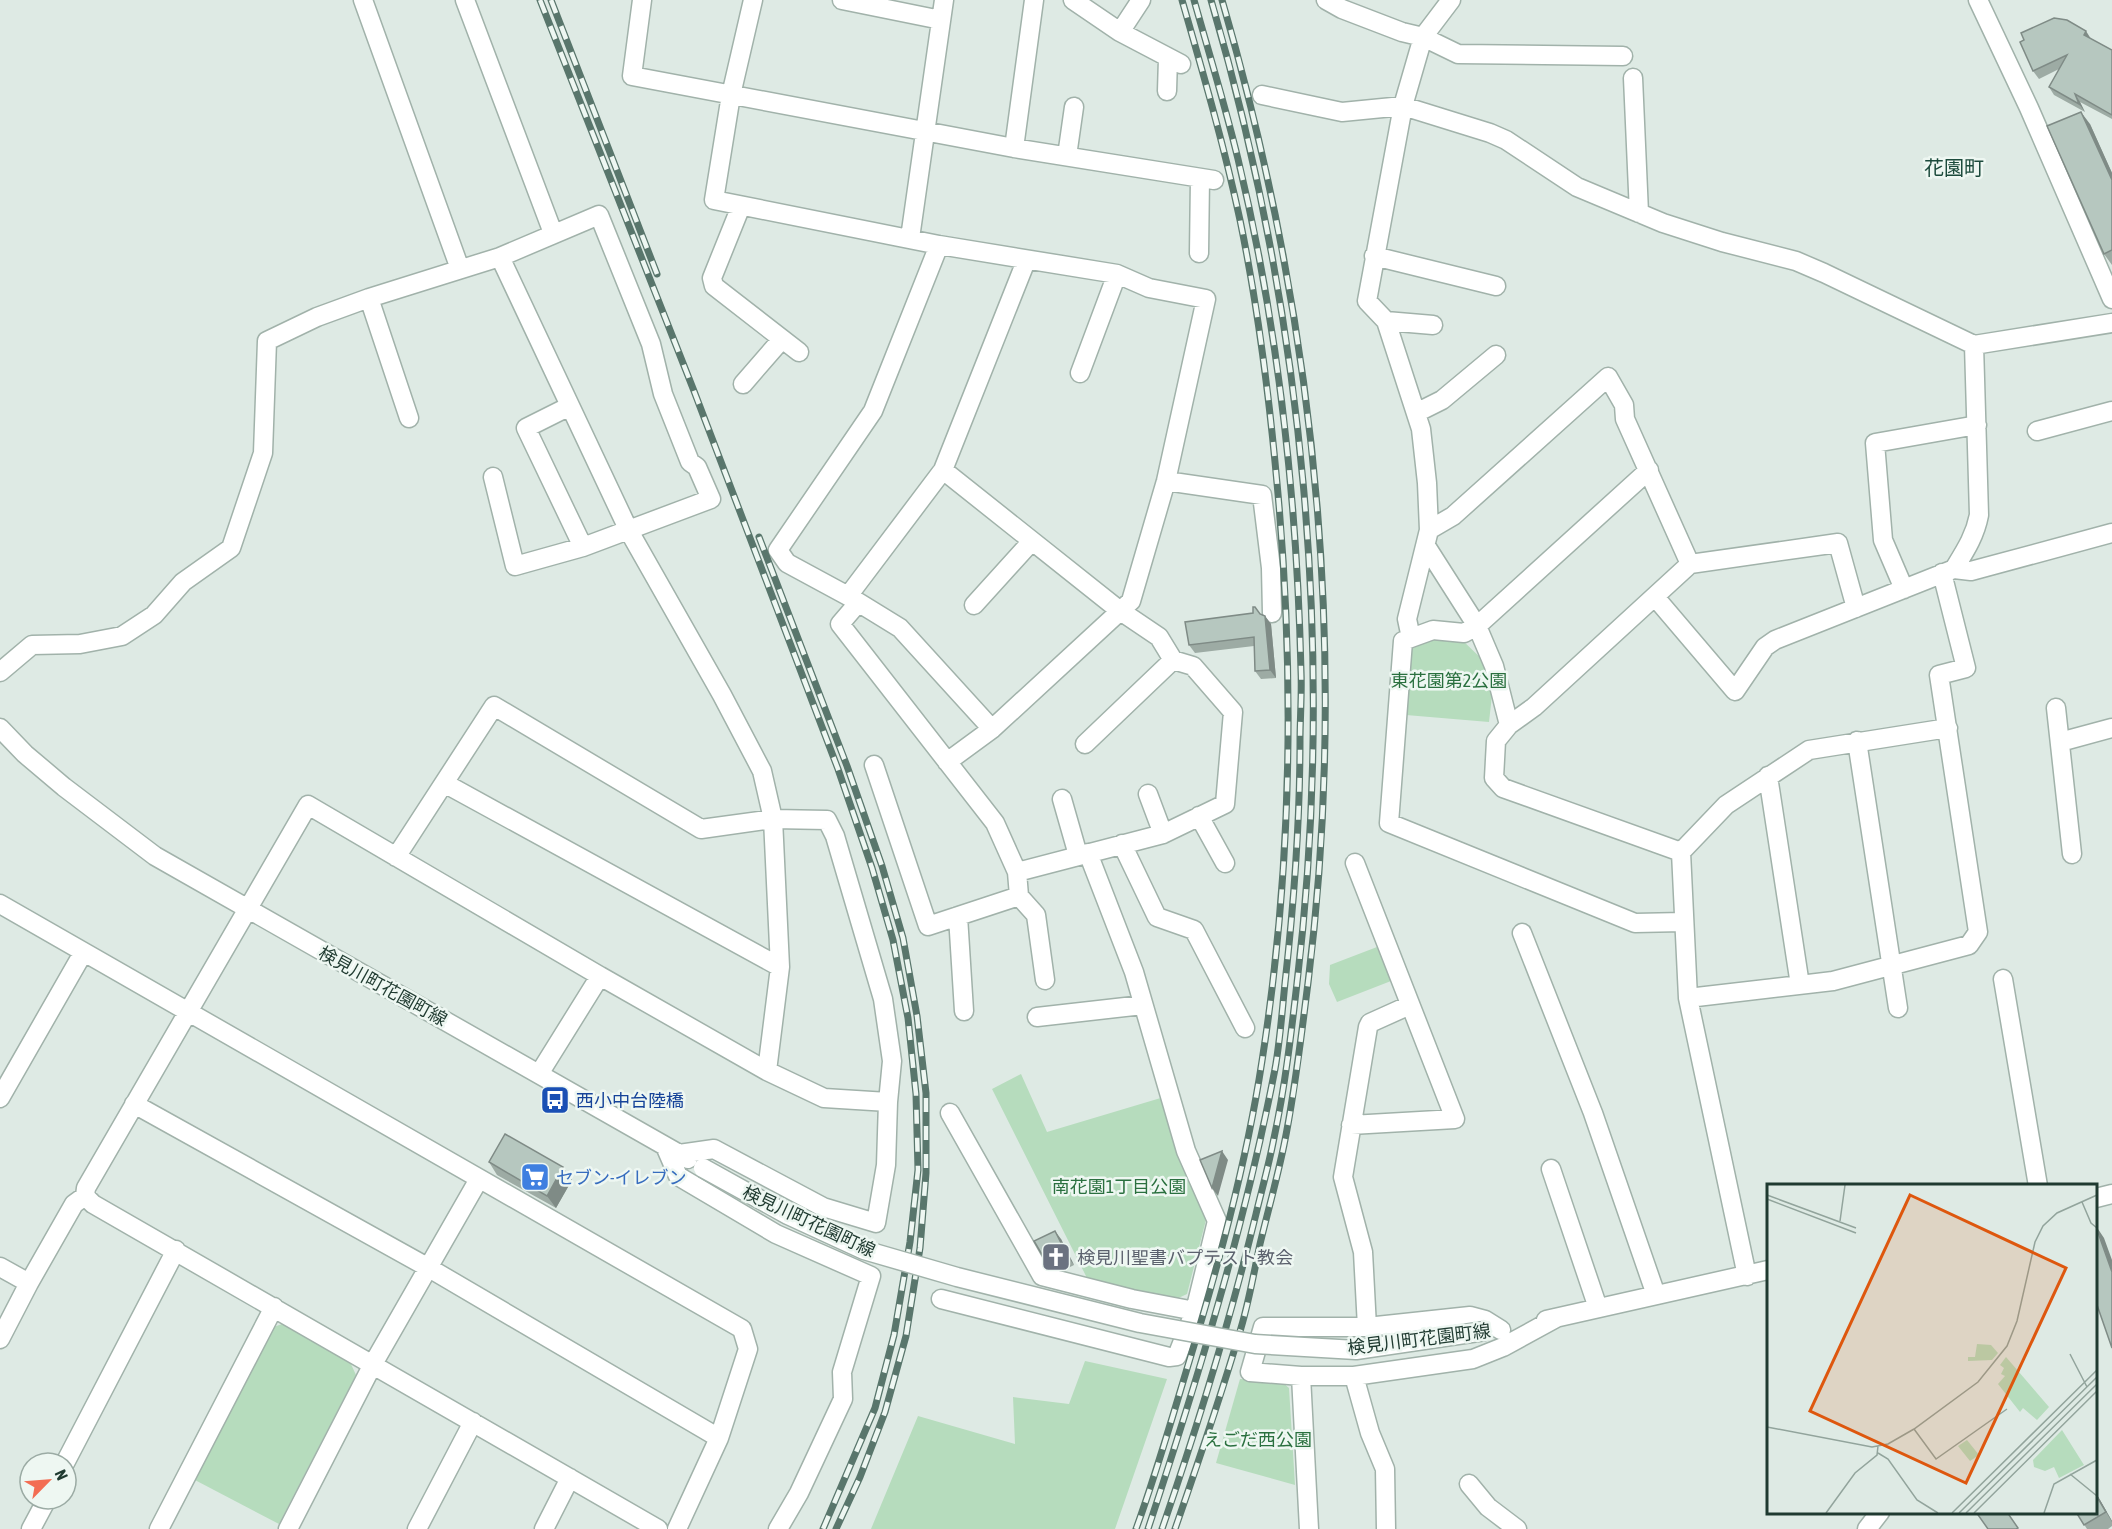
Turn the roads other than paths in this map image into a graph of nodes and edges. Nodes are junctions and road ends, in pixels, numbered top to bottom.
1 (363, 0) edge
2 (465, 0) edge
3 (642, 0) edge
4 (753, 0) edge
5 (842, 0) edge
6 (944, 0) edge
7 (1034, 0) edge
8 (1073, 0) edge
9 (1141, 0) edge
10 (1326, 0) edge
11 (1451, 0) edge
12 (1978, 0) edge
13 (941, 20) junction
14 (1120, 32) junction
15 (1423, 37) junction
16 (1623, 56) dead end
17 (1633, 78) dead end
18 (1167, 91) dead end
19 (731, 95) junction
20 (1262, 95) dead end
21 (1403, 106) junction
22 (1074, 107) dead end
23 (924, 130) junction
24 (1014, 148) junction
25 (1067, 156) junction
26 (741, 206) junction
27 (1639, 213) junction
28 (553, 233) junction
29 (910, 238) junction
30 (939, 245) junction
31 (1199, 253) dead end
32 (1374, 256) junction
33 (500, 258) junction
34 (1026, 261) junction
35 (460, 269) junction
36 (1117, 274) junction
37 (1496, 286) dead end
38 (369, 298) junction
39 (2112, 299) edge
40 (1386, 321) junction
41 (2112, 323) edge
42 (1433, 325) dead end
43 (782, 339) junction
44 (1974, 345) junction
45 (799, 352) dead end
46 (1496, 355) dead end
47 (1080, 373) dead end
48 (743, 384) dead end
49 (570, 406) junction
50 (2112, 411) edge
51 (1416, 413) junction
52 (409, 418) dead end
53 (1977, 425) junction
54 (2037, 431) dead end
55 (943, 470) junction
56 (1649, 470) junction
57 (493, 477) dead end
58 (1166, 481) junction
59 (629, 531) junction
60 (2112, 533) edge
61 (1428, 538) junction
62 (1032, 541) junction
63 (583, 547) junction
64 (1690, 564) junction
65 (1948, 571) junction
66 (1904, 589) junction
67 (1655, 597) junction
68 (853, 599) junction
69 (974, 605) dead end
70 (1856, 608) junction
71 (1119, 610) junction
72 (1272, 613) dead end
73 (1478, 626) junction
74 (1411, 638) junction
75 (1173, 660) junction
76 (0, 672) edge
77 (2056, 708) dead end
78 (1509, 725) junction
79 (0, 728) edge
80 (1948, 728) junction
81 (2112, 728) edge
82 (992, 729) junction
83 (1857, 741) junction
84 (2060, 742) junction
85 (1085, 744) dead end
86 (947, 762) junction
87 (874, 765) dead end
88 (1768, 776) junction
89 (444, 783) junction
90 (1148, 794) dead end
91 (1062, 800) dead end
92 (1199, 816) junction
93 (773, 819) junction
94 (1163, 834) junction
95 (1122, 844) junction
96 (1681, 852) junction
97 (1083, 854) junction
98 (2072, 854) dead end
99 (396, 857) junction
100 (1225, 862) dead end
101 (1355, 863) dead end
102 (1017, 872) junction
103 (1019, 896) junction
104 (0, 904) edge
105 (248, 910) junction
106 (958, 916) junction
107 (1683, 922) junction
108 (1522, 933) dead end
109 (83, 953) junction
110 (1892, 965) junction
111 (780, 968) junction
112 (600, 976) junction
113 (1045, 980) dead end
114 (2003, 980) dead end
115 (1800, 985) junction
116 (1688, 998) junction
117 (1143, 1005) junction
118 (1410, 1005) junction
119 (1898, 1008) dead end
120 (964, 1011) dead end
121 (188, 1012) junction
122 (1037, 1017) dead end
123 (1245, 1028) dead end
124 (767, 1071) junction
125 (539, 1074) junction
126 (0, 1098) edge
127 (888, 1102) junction
128 (134, 1104) junction
129 (950, 1113) dead end
130 (1351, 1125) junction
131 (672, 1150) junction
132 (1551, 1169) dead end
133 (479, 1179) junction
134 (2038, 1184) edge
135 (2112, 1194) edge
136 (84, 1196) junction
137 (2097, 1198) edge
138 (176, 1250) junction
139 (0, 1267) edge
140 (429, 1268) junction
141 (1767, 1270) edge
142 (1747, 1276) junction
143 (29, 1283) junction
144 (1656, 1295) junction
145 (941, 1299) dead end
146 (274, 1307) junction
147 (1598, 1308) junction
148 (1195, 1311) junction
149 (1556, 1318) junction
150 (1367, 1327) junction
151 (1493, 1330) junction
152 (0, 1338) edge
153 (373, 1364) junction
154 (1301, 1376) junction
155 (1354, 1376) junction
156 (473, 1422) junction
157 (719, 1438) junction
158 (71, 1451) edge
159 (570, 1479) junction
160 (1468, 1484) dead end
161 (41, 1511) edge
162 (1878, 1514) edge
163 (31, 1529) edge
164 (159, 1529) edge
165 (288, 1529) edge
166 (417, 1529) edge
167 (544, 1529) edge
168 (658, 1529) edge
169 (677, 1529) edge
170 (778, 1529) edge
171 (1309, 1529) edge
172 (1386, 1529) edge
173 (1517, 1529) edge
174 (1867, 1529) edge

1 - 35 street
2 - 28 street
3 - 19 street
4 - 19 street
5 - 13 street
6 - 13 street
7 - 24 street
8 - 14 street
9 - 14 street
10 - 15 street
11 - 15 street
12 - 39 street
13 - 23 street
14 - 18 street
15 - 16 street
15 - 21 street
17 - 27 street
19 - 23 street
19 - 26 street
20 - 21 street
21 - 27 street
21 - 32 street
22 - 25 street
23 - 24 street
23 - 29 street
24 - 25 street
25 - 31 street
26 - 29 street
26 - 43 street
27 - 44 street
28 - 33 street
28 - 59 street
29 - 30 street
30 - 34 street
30 - 68 street
32 - 37 street
32 - 40 street
33 - 35 street
33 - 49 street
34 - 36 street
34 - 55 street
35 - 38 street
36 - 47 street
36 - 58 street
38 - 52 street
38 - 76 street
40 - 42 street
40 - 51 street
41 - 44 street
43 - 45 street
43 - 48 street
44 - 53 street
46 - 51 street
49 - 59 street
49 - 63 street
50 - 54 street
51 - 61 street
53 - 65 street
53 - 66 street
55 - 62 street
55 - 68 street
56 - 61 street
56 - 64 street
56 - 73 street
57 - 63 street
58 - 71 street
58 - 72 street
59 - 63 street
59 - 93 street
60 - 65 street
61 - 73 street
61 - 74 street
62 - 69 street
62 - 71 street
64 - 67 street
64 - 70 street
65 - 66 street
65 - 80 street
66 - 70 street
67 - 70 street
67 - 78 street
68 - 82 street
68 - 86 street
71 - 75 street
71 - 82 street
73 - 74 street
73 - 78 street
74 - 107 street
75 - 85 street
75 - 92 street
77 - 84 street
78 - 96 street
79 - 105 street, 検見川町花園町線
80 - 83 street
80 - 110 street
81 - 84 street
82 - 86 street
83 - 88 street
83 - 110 street
84 - 98 street
86 - 102 street
87 - 106 street
88 - 96 street
88 - 115 street
89 - 93 street
89 - 99 street
89 - 111 street
90 - 94 street
91 - 97 street
92 - 94 street
92 - 100 street
93 - 111 street
93 - 127 street
94 - 95 street
95 - 97 street
95 - 123 street
96 - 107 street
97 - 102 street
97 - 117 street
99 - 105 street
99 - 112 street
101 - 118 street
102 - 103 street
103 - 106 street
103 - 113 street
104 - 109 street
105 - 121 street
105 - 125 street, 検見川町花園町線
106 - 120 street
107 - 116 street
108 - 144 street
109 - 121 street
109 - 126 street
110 - 115 street
110 - 119 street
111 - 124 street
112 - 124 street
112 - 125 street
114 - 134 street
115 - 116 street
116 - 142 street
117 - 122 street
117 - 148 street
118 - 130 street
118 - 130 street
121 - 128 street
121 - 133 street
124 - 127 street
125 - 131 street, 検見川町花園町線
127 - 131 street
128 - 136 street
128 - 140 street
129 - 148 street
130 - 150 street
131 - 151 street, 検見川町花園町線, bridge
131 - 170 street
132 - 147 street
133 - 140 street
133 - 157 street
135 - 137 street
136 - 138 street
136 - 143 street
138 - 146 street
138 - 158 street
139 - 143 street
140 - 153 street
140 - 157 street
141 - 142 street, 検見川町花園町線
142 - 144 street, 検見川町花園町線
143 - 152 street
144 - 147 street, 検見川町花園町線
145 - 148 street
146 - 153 street
146 - 164 street
147 - 149 street, 検見川町花園町線
149 - 151 street, 検見川町花園町線
149 - 155 street
150 - 151 street
150 - 154 street
153 - 156 street
153 - 165 street
154 - 155 street
154 - 171 street
155 - 172 street
156 - 159 street
156 - 166 street
157 - 169 street
159 - 167 street
159 - 168 street
160 - 173 street
161 - 163 street
162 - 174 street

